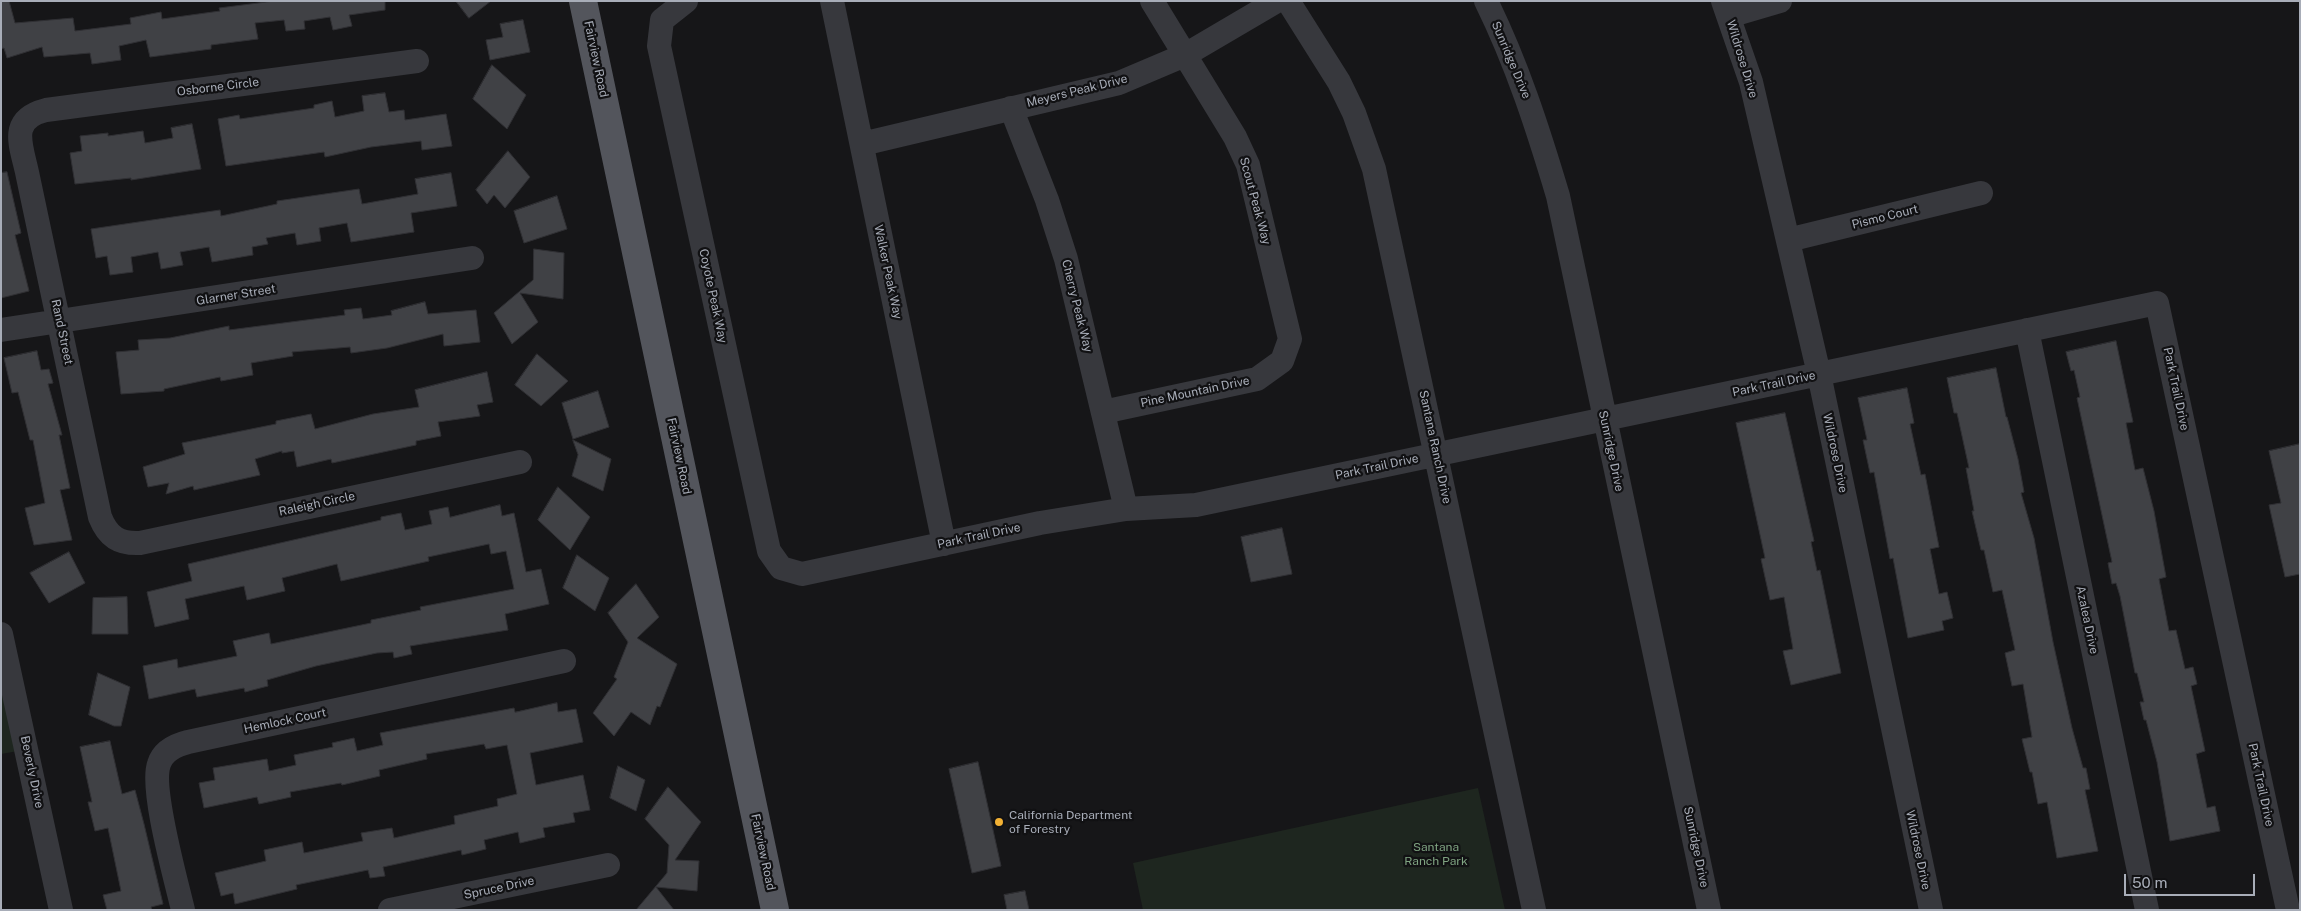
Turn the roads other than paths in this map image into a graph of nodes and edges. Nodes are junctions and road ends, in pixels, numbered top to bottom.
1 (584, 1) edge
2 (686, 1) edge
3 (832, 1) edge
4 (1152, 1) edge
5 (1277, 1) edge
6 (1288, 1) edge
7 (1486, 1) edge
8 (1780, 1) edge
9 (1726, 8) edge
10 (1185, 55) junction
11 (417, 61) dead end
12 (1011, 108) junction
13 (23, 122) joint
14 (862, 144) junction
15 (1982, 193) dead end
16 (1788, 240) junction
17 (472, 258) dead end
18 (60, 322) junction
19 (1, 330) edge
20 (2027, 330) junction
21 (1282, 361) joint
22 (1819, 374) junction
23 (1103, 412) junction
24 (1604, 419) junction
25 (1437, 455) junction
26 (520, 462) dead end
27 (1126, 509) junction
28 (115, 539) joint
29 (944, 544) junction
30 (782, 568) joint
31 (1, 634) edge
32 (564, 660) dead end
33 (608, 865) dead end
34 (61, 910) edge
35 (183, 910) edge
36 (390, 910) edge
37 (775, 910) edge
38 (1534, 910) edge
39 (1709, 910) edge
40 (1930, 910) edge
41 (2147, 910) edge
42 (2288, 910) edge

1 - 37 main road, Fairview Road
2 - 30 street, Coyote Peak Way
3 - 14 street, Walker Peak Way
4 - 10 street, Scout Peak Way
5 - 10 street, Meyers Peak Drive
6 - 25 street, Santana Ranch Drive
7 - 24 street, Sunridge Drive
8 - 9 street
9 - 16 street, Wildrose Drive
10 - 12 street, Meyers Peak Drive
10 - 21 street, Scout Peak Way
11 - 13 street, Osborne Circle
12 - 14 street, Meyers Peak Drive
12 - 23 street, Cherry Peak Way
13 - 18 street, Rand Street
14 - 29 street, Walker Peak Way
15 - 16 street, Pismo Court
16 - 22 street, Wildrose Drive
17 - 18 street, Glarner Street
18 - 19 street, Glarner Street
18 - 28 street, Rand Street
20 - 22 street, Park Trail Drive
20 - 41 street, Azalea Drive
20 - 42 street, Park Trail Drive
21 - 23 street, Pine Mountain Drive
22 - 24 street, Park Trail Drive
22 - 40 street, Wildrose Drive
23 - 27 street, Cherry Peak Way
24 - 25 street, Park Trail Drive
24 - 39 street, Sunridge Drive
25 - 27 street, Park Trail Drive
25 - 38 street, Santana Ranch Drive
26 - 28 street, Raleigh Circle
27 - 29 street, Park Trail Drive
29 - 30 street, Park Trail Drive
31 - 34 street, Beverly Drive
32 - 35 street, Hemlock Court
33 - 36 street, Spruce Drive

